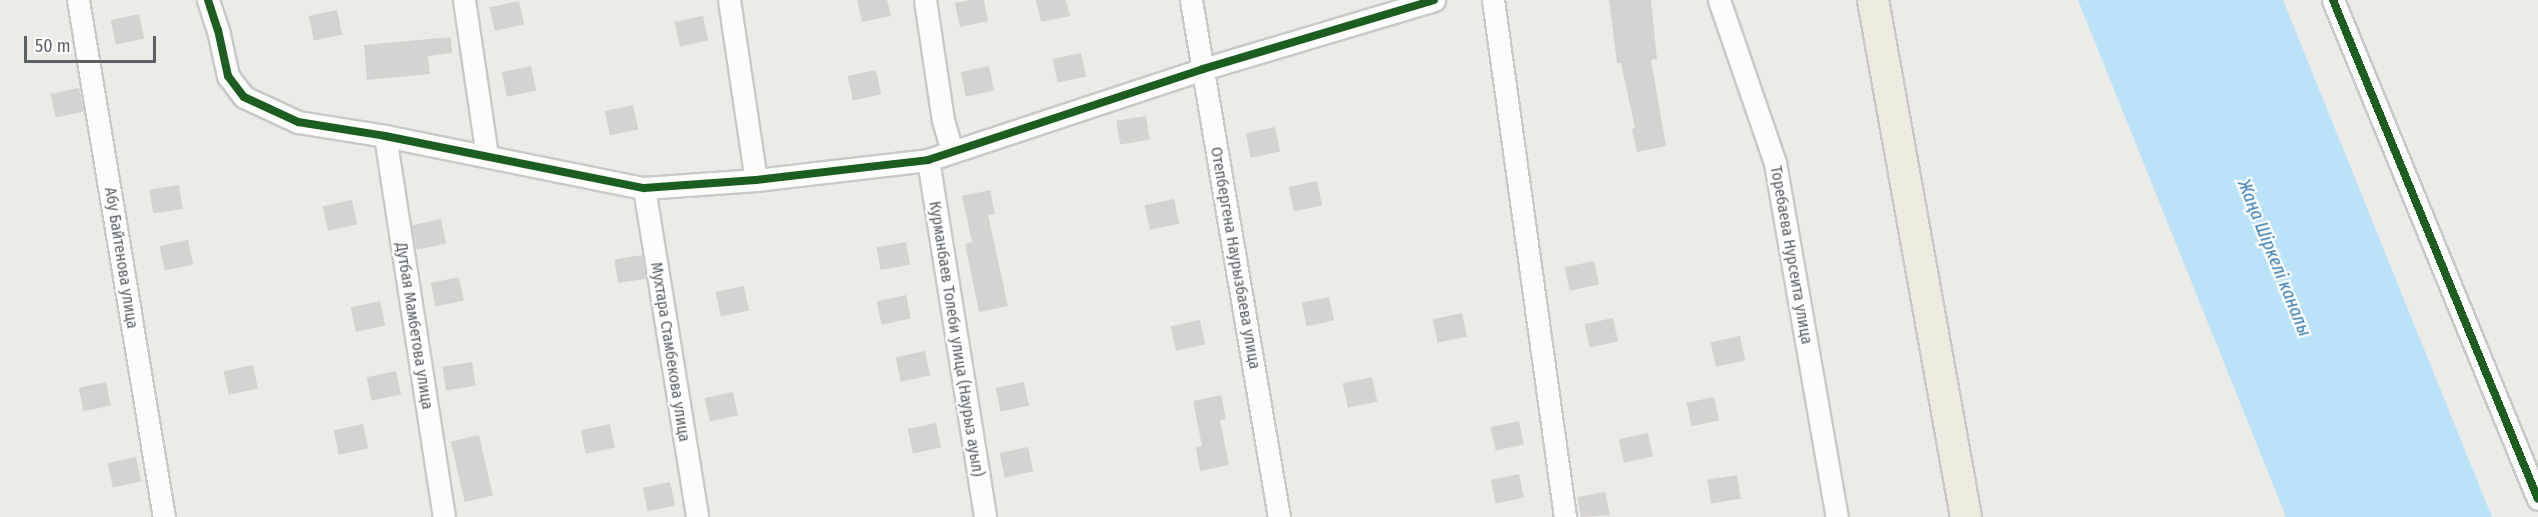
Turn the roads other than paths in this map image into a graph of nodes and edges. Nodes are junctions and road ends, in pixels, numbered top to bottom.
1 (78, 0) edge
2 (208, 0) edge
3 (464, 0) edge
4 (729, 0) edge
5 (925, 0) edge
6 (1191, 0) edge
7 (1434, 0) edge
8 (1493, 0) edge
9 (1719, 0) edge
10 (1874, 0) edge
11 (1894, 0) edge
12 (2333, 0) edge
13 (1203, 69) junction
14 (385, 136) junction
15 (952, 152) junction
16 (487, 156) junction
17 (927, 160) junction
18 (756, 180) junction
19 (644, 188) junction
20 (2538, 500) edge
21 (164, 517) edge
22 (444, 517) edge
23 (697, 517) edge
24 (985, 517) edge
25 (1279, 517) edge
26 (1565, 517) edge
27 (1837, 517) edge
28 (1966, 517) edge
29 (1986, 517) edge

1 - 21 street, Абу Байтенова улица
2 - 14 street
3 - 16 street
4 - 18 street
5 - 15 street
6 - 13 street, Отепбергена Наурызбаева улица
7 - 13 street
8 - 26 street
9 - 27 street, Торебаева Нурсеита улица
10 - 28 highway
11 - 29 highway
12 - 20 street
13 - 15 street
13 - 25 street, Отепбергена Наурызбаева улица
14 - 16 street
14 - 22 street, Дутбая Мамбетова улица
15 - 17 street
16 - 19 street
17 - 18 street
17 - 24 street, Курманбаев Толеби улица (Наурыз ауыл)
18 - 19 street
19 - 23 street, Мухтара Стамбекова улица

